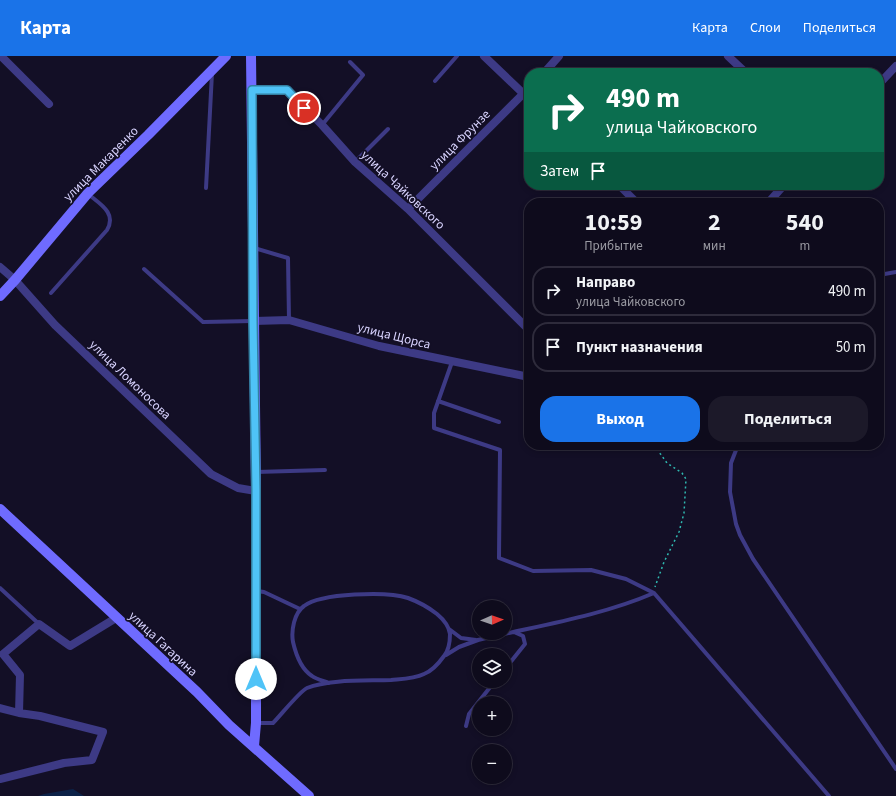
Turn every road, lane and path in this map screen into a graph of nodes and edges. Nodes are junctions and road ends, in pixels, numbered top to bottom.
1 (1, 56) edge
2 (226, 56) edge
3 (251, 56) edge
4 (457, 56) edge
5 (484, 56) edge
6 (559, 56) edge
7 (728, 56) edge
8 (350, 62) dead end
9 (896, 66) edge
10 (548, 68) edge
11 (741, 68) edge
12 (212, 70) junction
13 (884, 79) edge
14 (435, 81) dead end
15 (252, 90) junction
16 (524, 91) edge
17 (524, 97) edge
18 (49, 104) dead end
19 (322, 125) junction
20 (388, 128) dead end
21 (355, 162) junction
22 (206, 188) dead end
23 (624, 190) edge
24 (780, 190) edge
25 (88, 193) junction
26 (632, 198) edge
27 (772, 198) edge
28 (408, 209) junction
29 (253, 248) junction
30 (0, 267) edge
31 (144, 269) dead end
32 (896, 272) edge
33 (884, 274) edge
34 (15, 280) junction
35 (50, 293) dead end
36 (0, 296) edge
37 (289, 320) junction
38 (253, 321) junction
39 (524, 325) edge
40 (452, 362) junction
41 (524, 376) edge
42 (438, 401) junction
43 (499, 422) dead end
44 (658, 450) edge
45 (736, 450) edge
46 (325, 470) dead end
47 (256, 472) junction
48 (256, 490) junction
49 (0, 510) edge
50 (0, 588) edge
51 (256, 591) junction
52 (653, 593) junction
53 (300, 609) junction
54 (116, 618) junction
55 (39, 624) junction
56 (449, 629) junction
57 (513, 632) joint
58 (472, 639) edge
59 (478, 640) edge
60 (446, 655) junction
61 (512, 660) edge
62 (329, 683) junction
63 (489, 688) edge
64 (0, 708) edge
65 (19, 713) junction
66 (256, 723) junction
67 (466, 726) dead end
68 (254, 746) junction
69 (896, 769) edge
70 (0, 779) edge
71 (309, 796) edge
72 (829, 796) edge

1 - 18 street
2 - 12 main road, улица Макаренко
3 - 15 main road
4 - 14 lane
5 - 16 street
6 - 10 street
7 - 11 street
8 - 19 lane
9 - 13 street
12 - 22 lane
12 - 25 main road, улица Макаренко
15 - 19 street, улица Чайковского
15 - 29 main road
17 - 28 street, улица Фрунзе
19 - 21 street, улица Чайковского
20 - 21 lane
21 - 28 street, улица Чайковского
23 - 26 street
24 - 27 street
25 - 34 main road, улица Макаренко
25 - 35 lane
28 - 39 street, улица Чайковского
29 - 37 lane
29 - 38 main road
30 - 34 street, улица Ломоносова
31 - 38 lane
32 - 33 lane
34 - 36 main road, улица Макаренко
34 - 48 street, улица Ломоносова
37 - 38 street, улица Щорса
37 - 40 street, улица Щорса
38 - 47 main road
40 - 41 street, улица Щорса
40 - 42 lane
42 - 43 lane
42 - 52 lane
44 - 52 path
45 - 69 lane
46 - 47 lane
47 - 48 main road
48 - 51 main road
49 - 54 main road, улица Гагарина
50 - 55 lane
51 - 53 lane
51 - 66 main road
52 - 57 lane
52 - 72 lane
53 - 56 lane
53 - 62 lane
54 - 55 street
54 - 68 main road, улица Гагарина
55 - 65 street
56 - 58 lane
56 - 60 lane
57 - 61 lane
59 - 60 lane
60 - 62 lane
62 - 66 lane
63 - 67 lane
64 - 65 street
65 - 70 street
66 - 68 main road
68 - 71 main road, улица Гагарина

